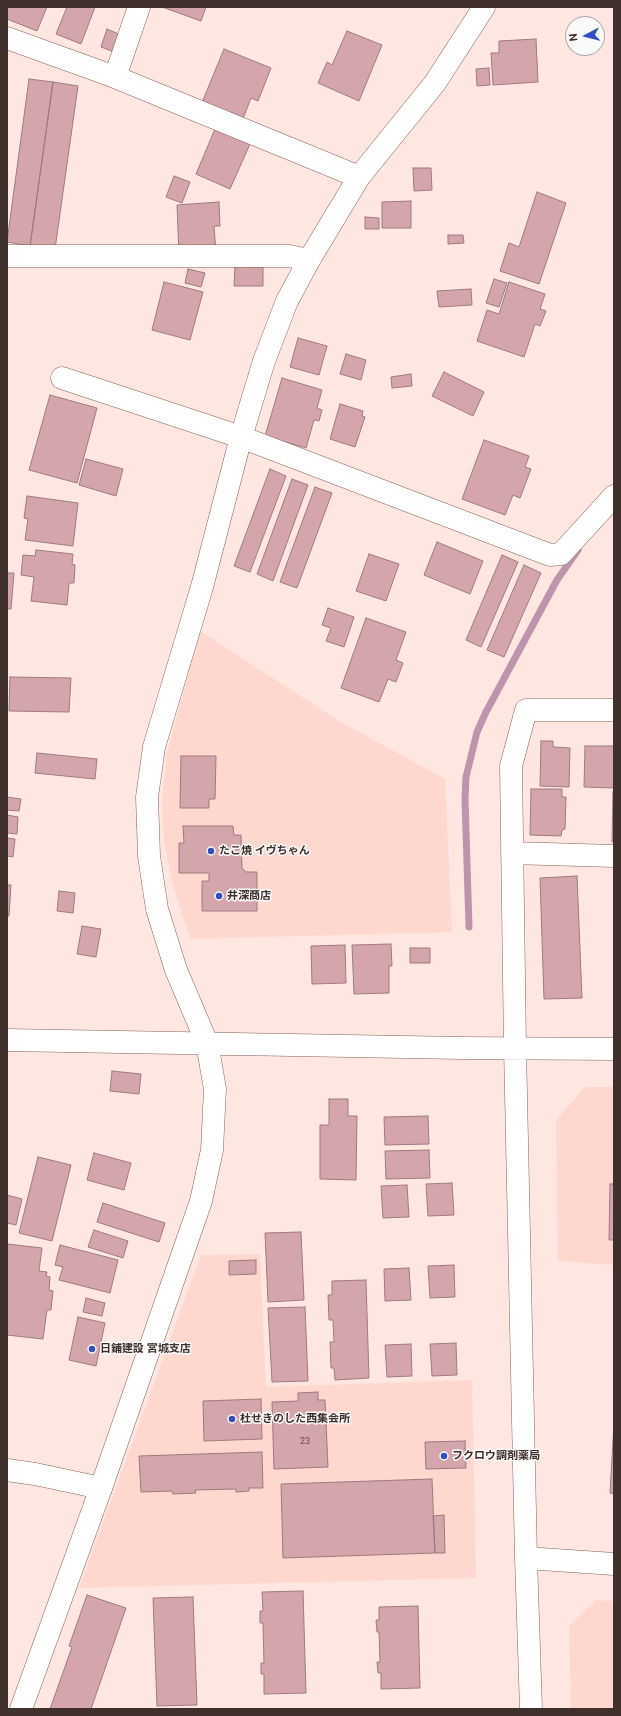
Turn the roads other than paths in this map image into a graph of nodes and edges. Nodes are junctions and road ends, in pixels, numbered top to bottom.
1 (139, 7) edge
2 (483, 7) edge
3 (7, 38) edge
4 (115, 77) junction
5 (359, 177) junction
6 (7, 256) edge
7 (309, 260) junction
8 (62, 378) dead end
9 (241, 436) junction
10 (614, 496) edge
11 (614, 710) edge
12 (512, 853) junction
13 (614, 856) edge
14 (7, 1040) edge
15 (207, 1043) junction
16 (515, 1048) junction
17 (614, 1049) edge
18 (7, 1470) edge
19 (101, 1488) junction
20 (526, 1558) junction
21 (614, 1564) edge
22 (20, 1709) edge
23 (531, 1709) edge

1 - 4 street
2 - 5 street
3 - 4 street
4 - 5 street
5 - 7 street
6 - 7 street
7 - 9 street
8 - 9 street
9 - 10 street
9 - 15 street
11 - 12 street
12 - 13 street
12 - 16 street
14 - 15 street
15 - 16 street
15 - 19 street
16 - 17 street
16 - 20 street
18 - 19 street
19 - 22 street
20 - 21 street
20 - 23 street

